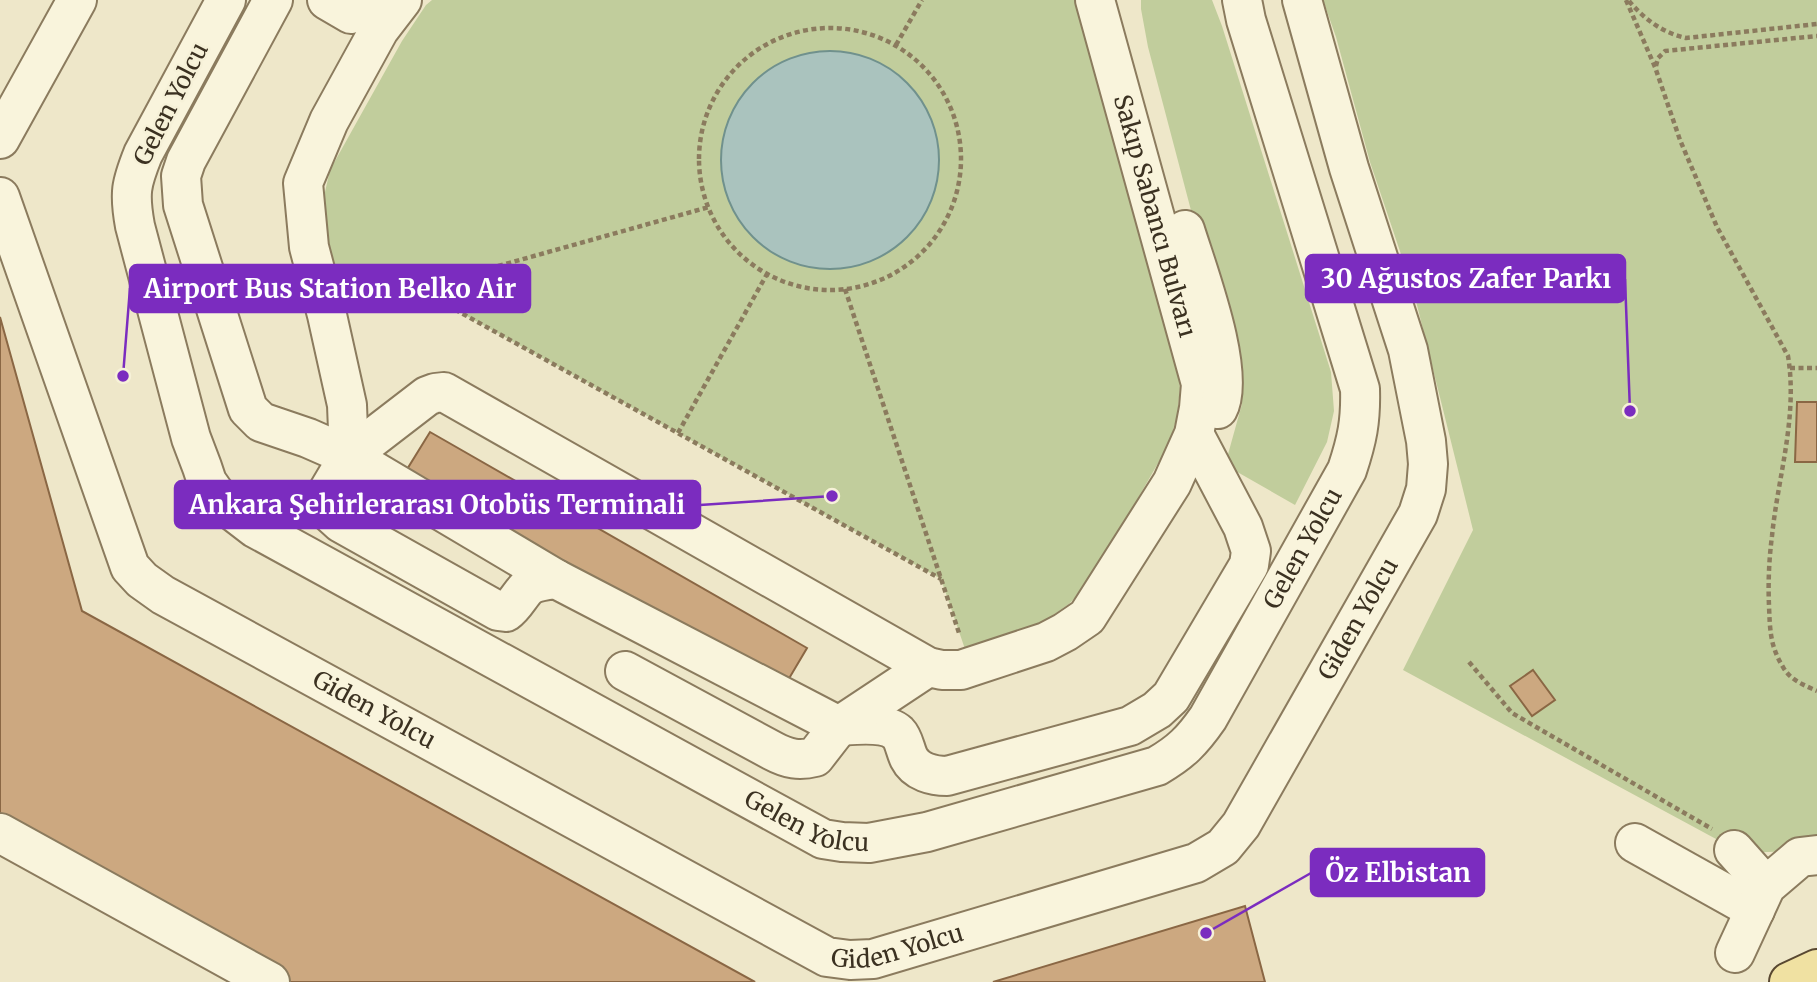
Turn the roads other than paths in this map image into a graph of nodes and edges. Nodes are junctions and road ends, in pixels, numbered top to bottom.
1 (78, 0) edge
2 (226, 0) edge
3 (273, 0) edge
4 (402, 0) edge
5 (1095, 0) edge
6 (1242, 0) edge
7 (1302, 0) edge
8 (355, 11) edge
9 (1125, 34) dead end
10 (0, 139) edge
11 (0, 197) edge
12 (1194, 436) junction
13 (349, 456) junction
14 (556, 579) junction
15 (929, 667) junction
16 (625, 671) dead end
17 (839, 726) junction
18 (0, 833) edge
19 (1635, 844) dead end
20 (1734, 849) road end
21 (1817, 855) edge
22 (1761, 898) junction
23 (1735, 953) dead end
24 (1817, 969) edge
25 (270, 982) edge
26 (1789, 982) edge

1 - 10 lane
2 - 6 lane, Gelen Yolcu
3 - 13 lane
4 - 8 lane
5 - 12 lane, Sakıp Sabancı Bulvarı
7 - 11 lane, Giden Yolcu
8 - 13 lane
9 - 12 lane
12 - 15 lane
12 - 17 lane
13 - 14 lane
13 - 14 lane
13 - 15 lane
14 - 17 lane
15 - 17 lane
16 - 17 lane
18 - 25 lane
19 - 22 lane
20 - 22 lane
21 - 22 lane
22 - 23 lane
24 - 26 main road

